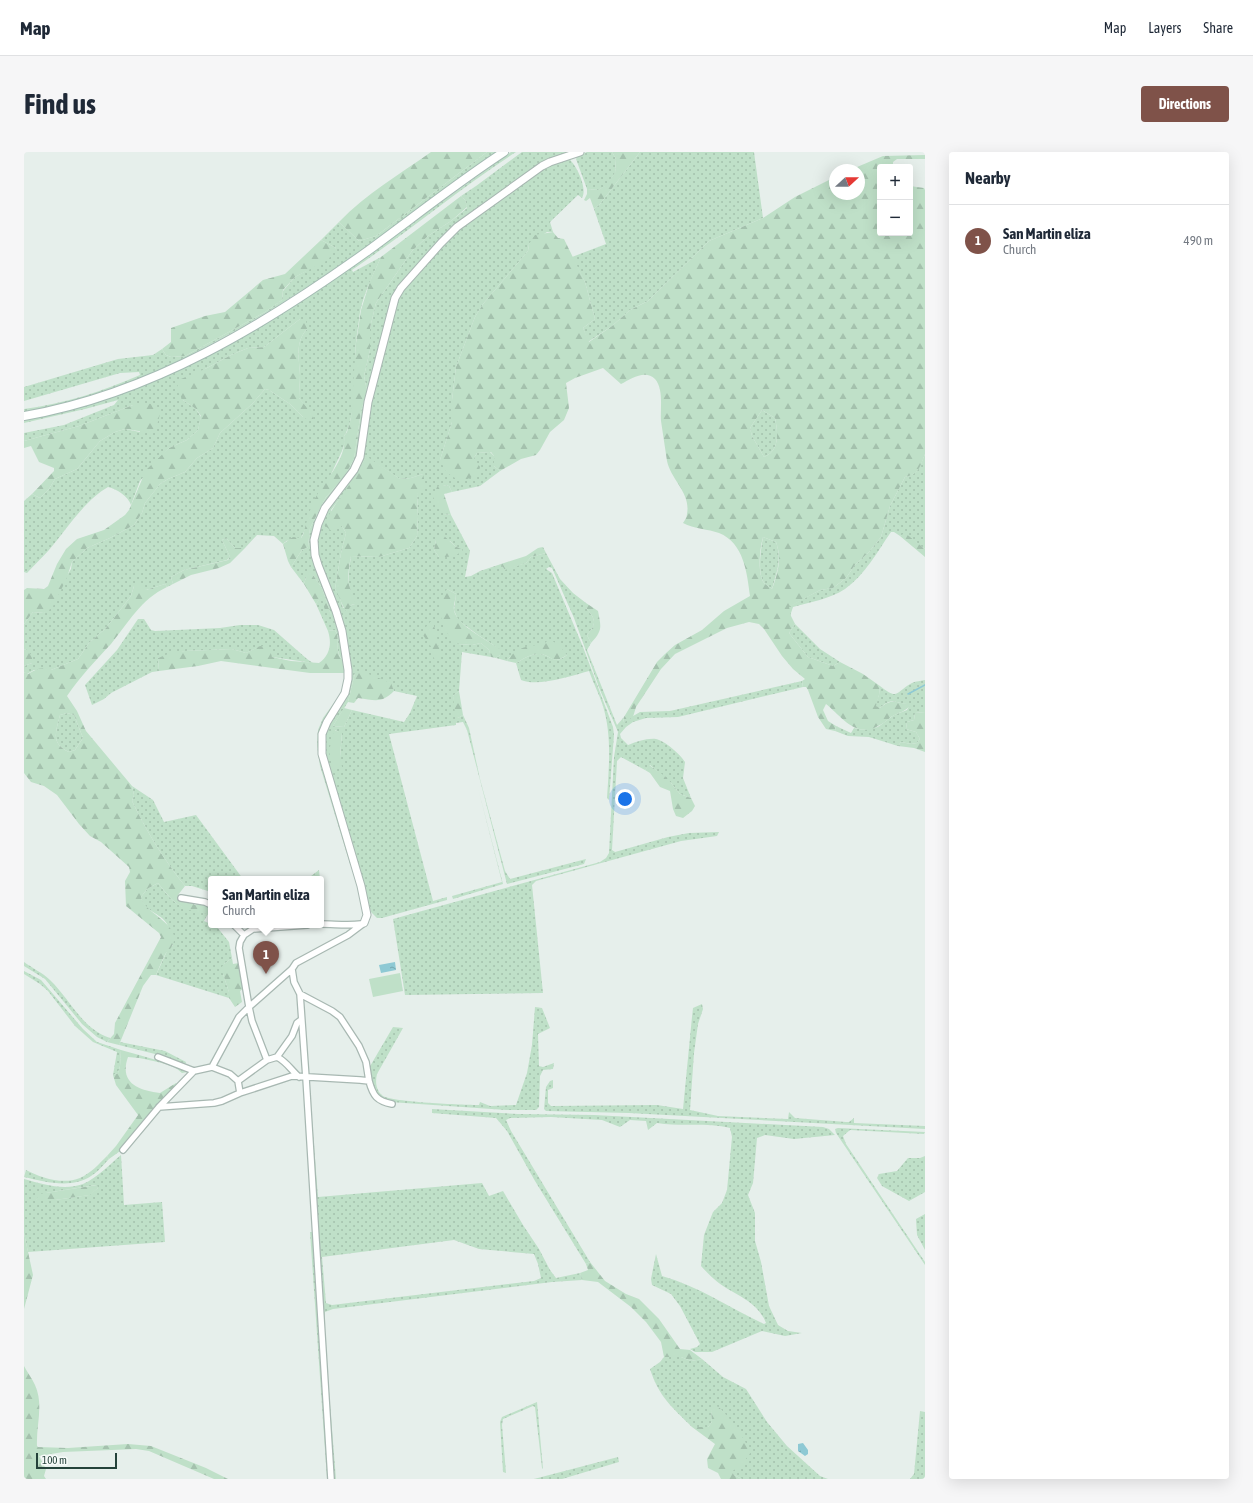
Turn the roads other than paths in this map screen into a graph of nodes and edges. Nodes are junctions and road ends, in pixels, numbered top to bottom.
1 (504, 152) edge
2 (580, 152) edge
3 (24, 416) edge
4 (181, 898) dead end
5 (208, 904) edge
6 (364, 923) junction
7 (324, 924) edge
8 (237, 928) edge
9 (266, 928) edge
10 (244, 935) junction
11 (292, 969) junction
12 (300, 994) junction
13 (249, 1008) junction
14 (301, 1020) junction
15 (158, 1057) dead end
16 (277, 1057) junction
17 (267, 1060) junction
18 (212, 1067) junction
19 (194, 1071) junction
20 (299, 1077) junction
21 (306, 1078) junction
22 (238, 1081) junction
23 (369, 1081) junction
24 (240, 1093) junction
25 (392, 1104) dead end
26 (159, 1107) junction
27 (123, 1150) dead end
28 (331, 1479) edge

1 - 3 main road
2 - 6 street
4 - 5 street
6 - 7 street
6 - 11 street
8 - 10 street
9 - 10 street
10 - 13 street
11 - 12 street
11 - 13 street
12 - 14 street
12 - 23 street
13 - 17 street
13 - 18 street
14 - 16 street
14 - 21 street
15 - 19 street
16 - 17 street
16 - 20 street
17 - 22 street
18 - 19 street
18 - 22 street
19 - 26 street
20 - 21 street
20 - 24 street
21 - 23 street
21 - 28 street
22 - 24 street
23 - 25 street
24 - 26 street
26 - 27 street

